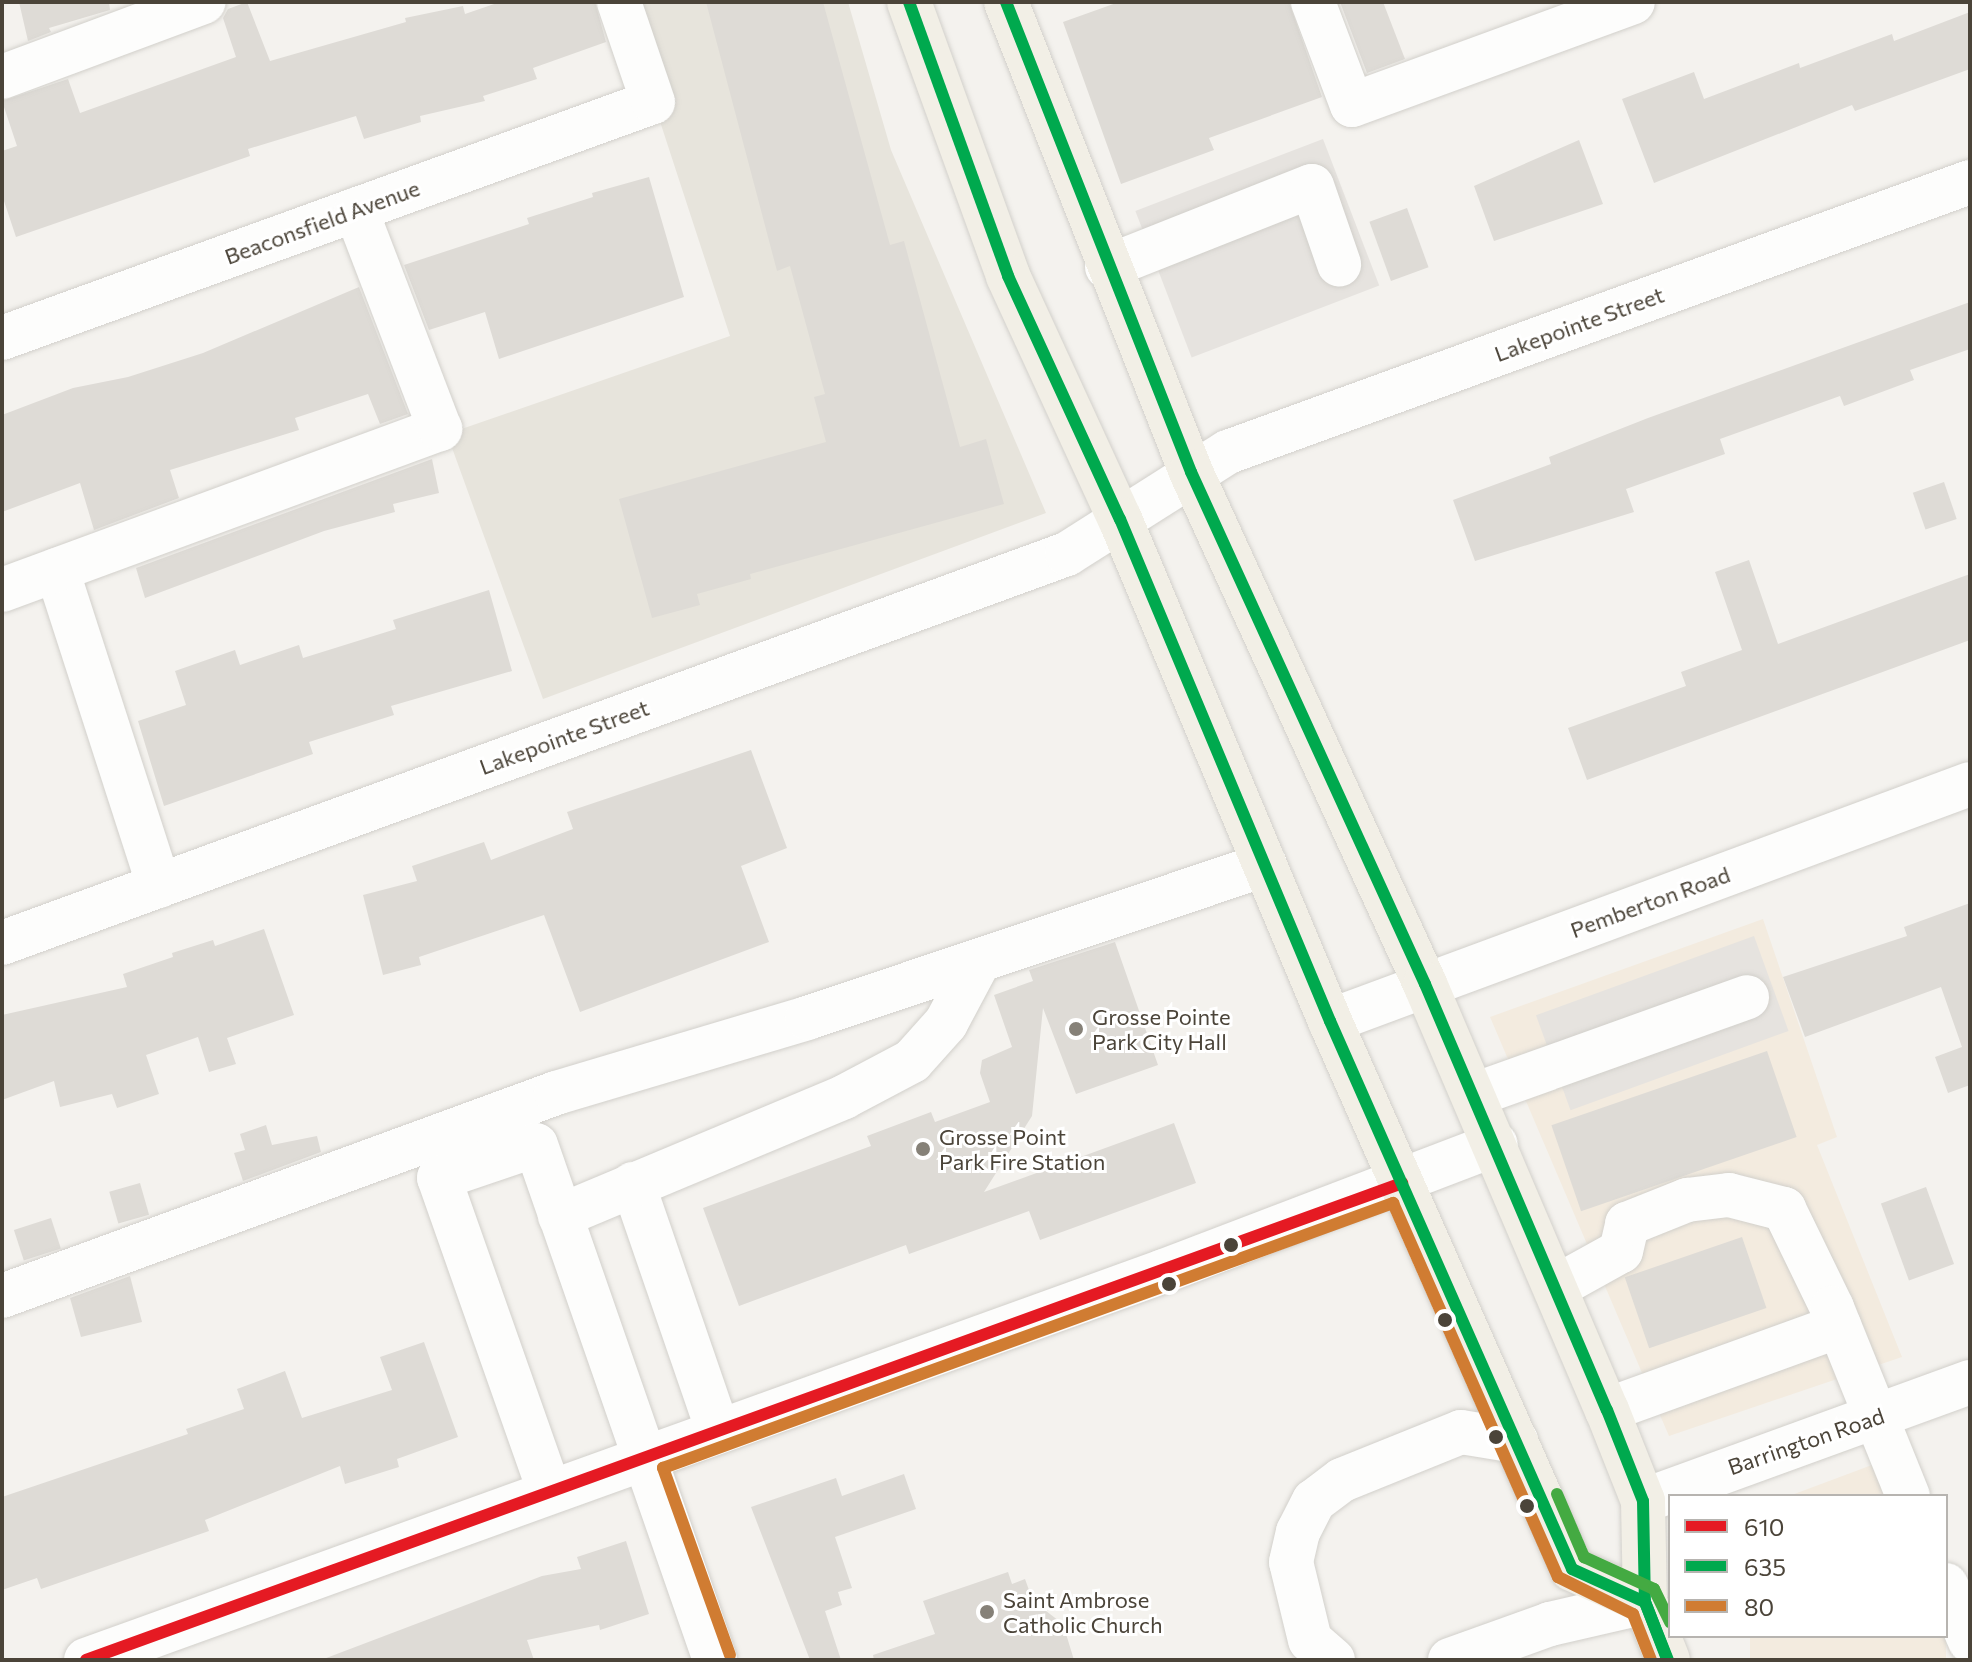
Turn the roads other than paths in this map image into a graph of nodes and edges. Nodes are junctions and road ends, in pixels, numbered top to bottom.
1 (204, 2) edge
2 (619, 2) edge
3 (1006, 2) edge
4 (1313, 2) edge
5 (1633, 2) edge
6 (921, 6) edge
7 (2, 77) edge
8 (1970, 182) edge
9 (356, 210) junction
10 (1339, 264) dead end
11 (1107, 267) junction
12 (2, 338) edge
13 (1191, 472) junction
14 (1120, 519) junction
15 (57, 570) junction
16 (2, 590) edge
17 (1970, 784) edge
18 (1265, 865) junction
19 (159, 886) junction
20 (2, 943) edge
21 (979, 961) junction
22 (1425, 984) junction
23 (1747, 997) dead end
24 (1330, 1021) junction
25 (1474, 1095) junction
26 (530, 1125) junction
27 (1496, 1144) junction
28 (1402, 1183) junction
29 (633, 1184) junction
30 (560, 1216) junction
31 (1556, 1287) junction
32 (2, 1296) edge
33 (1839, 1326) junction
34 (1970, 1382) edge
35 (1607, 1410) junction
36 (1875, 1417) junction
37 (718, 1431) junction
38 (1516, 1441) junction
39 (643, 1458) junction
40 (549, 1490) junction
41 (1907, 1494) edge
42 (1643, 1501) junction
43 (1948, 1590) edge
44 (1645, 1602) junction
45 (1970, 1641) edge
46 (86, 1660) edge
47 (715, 1660) edge
48 (1333, 1660) edge
49 (1450, 1660) edge
50 (1668, 1660) edge

1 - 7 street
2 - 9 street, Beaconsfield Avenue
3 - 11 main road
4 - 5 street
6 - 14 main road
8 - 13 street, Lakepointe Street
9 - 12 street, Beaconsfield Avenue
9 - 15 street
10 - 11 street
11 - 13 main road
13 - 14 street, Lakepointe Street
13 - 22 main road
14 - 18 main road
14 - 19 street, Lakepointe Street
15 - 16 street
15 - 19 street
17 - 22 street, Pemberton Road
18 - 21 street
18 - 24 main road
19 - 20 street, Lakepointe Street
21 - 26 street
21 - 29 street
22 - 24 street, Pemberton Road
22 - 25 main road
23 - 25 street
24 - 28 main road
25 - 27 main road
26 - 30 street
26 - 32 street
26 - 40 street
27 - 28 street
27 - 31 main road
28 - 37 street
28 - 38 main road
29 - 30 street
29 - 37 street
30 - 39 street
31 - 33 street
31 - 35 main road
33 - 35 street
33 - 36 street
34 - 36 street, Barrington Road
35 - 42 main road
36 - 41 street
36 - 42 street, Barrington Road
37 - 39 street
38 - 44 main road
38 - 48 street
39 - 40 street
39 - 47 street
40 - 46 street
42 - 44 main road
43 - 45 street
44 - 49 street
44 - 50 main road

